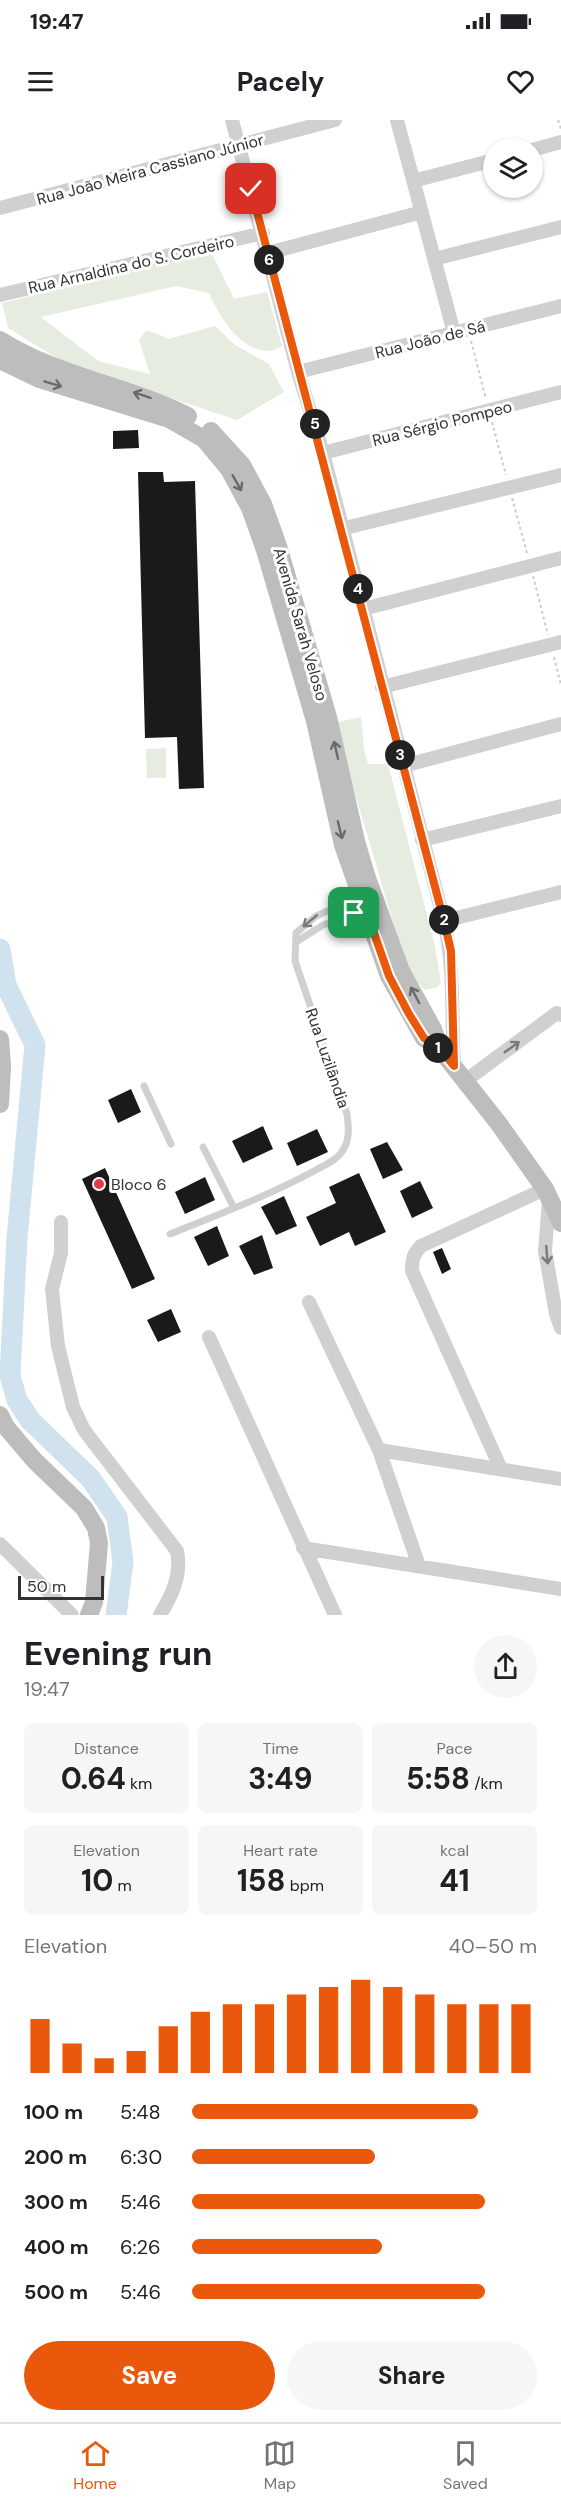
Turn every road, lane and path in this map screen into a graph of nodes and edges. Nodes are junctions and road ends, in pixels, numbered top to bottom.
1 (231, 120) edge
2 (335, 120) edge
3 (397, 120) edge
4 (558, 120) edge
5 (561, 130) edge
6 (561, 142) edge
7 (239, 146) junction
8 (543, 147) edge
9 (483, 163) edge
10 (413, 181) junction
11 (0, 208) edge
12 (422, 212) junction
13 (561, 227) edge
14 (262, 233) junction
15 (268, 253) junction
16 (434, 259) junction
17 (0, 295) edge
18 (561, 306) edge
19 (461, 331) junction
20 (0, 339) edge
21 (0, 360) edge
22 (298, 372) junction
23 (561, 392) edge
24 (489, 411) junction
25 (323, 453) junction
26 (561, 475) edge
27 (509, 487) junction
28 (341, 529) junction
29 (561, 558) edge
30 (530, 566) junction
31 (363, 609) junction
32 (556, 644) edge
33 (561, 685) edge
34 (382, 687) junction
35 (561, 724) edge
36 (403, 766) junction
37 (561, 806) edge
38 (422, 840) junction
39 (561, 892) edge
40 (369, 902) junction
41 (444, 921) junction
42 (296, 942) junction
43 (561, 1015) edge
44 (0, 1039) edge
45 (454, 1066) junction
46 (465, 1081) junction
47 (144, 1086) dead end
48 (0, 1104) edge
49 (171, 1144) dead end
50 (203, 1147) dead end
51 (547, 1193) junction
52 (234, 1208) junction
53 (61, 1222) dead end
54 (561, 1223) edge
55 (170, 1234) dead end
56 (309, 1302) dead end
57 (561, 1328) edge
58 (209, 1337) dead end
59 (0, 1415) edge
60 (379, 1450) junction
61 (501, 1469) junction
62 (561, 1479) edge
63 (0, 1544) edge
64 (303, 1548) junction
65 (419, 1566) junction
66 (561, 1589) edge
67 (72, 1615) edge
68 (88, 1615) edge
69 (160, 1615) edge
70 (334, 1615) edge

1 - 7 street
2 - 7 street, Rua João Meira Cassiano Júnior
3 - 10 street
4 - 5 path
6 - 8 street
7 - 11 street, Rua João Meira Cassiano Júnior
7 - 14 street
9 - 10 street
10 - 12 street
12 - 15 street
12 - 16 street
13 - 16 street
14 - 15 street
14 - 17 street, Rua Arnaldina do S. Cordeiro
15 - 22 street
16 - 19 street
18 - 19 street, Rua João de Sá
19 - 22 street, Rua João de Sá
19 - 24 path
40 -> 20 main road, Avenida Sarah Veloso
21 -> 40 main road, Avenida Sarah Veloso
22 - 25 street
23 - 24 street, Rua Sérgio Pompeo
24 - 25 street, Rua Sérgio Pompeo
24 - 27 path
25 - 28 street
26 - 27 street
27 - 28 street
27 - 30 path
28 - 31 street
29 - 30 street
30 - 31 street
30 - 32 path
31 - 34 street
32 - 33 path
32 - 34 street
34 - 36 street
35 - 36 street
36 - 38 street
37 - 38 street
38 - 41 street
39 - 41 street
40 - 42 lane
40 -> 42 lane
40 - 45 main road, Avenida Sarah Veloso
41 - 45 street
42 - 52 lane, Rua Luzilândia
46 -> 43 street
44 - 48 main road
45 - 46 main road, Avenida Sarah Veloso
46 - 51 main road, Avenida Sarah Veloso
47 - 49 lane
50 - 52 lane
51 - 54 main road, Avenida Sarah Veloso
51 -> 57 street
51 - 61 street
52 - 55 lane, Rua Luzilândia
53 - 69 street
56 - 60 street
58 - 64 street
59 - 68 main road
60 - 61 street
60 - 65 street
61 - 62 street
63 - 67 street
64 - 65 street
64 - 70 street
65 - 66 street

